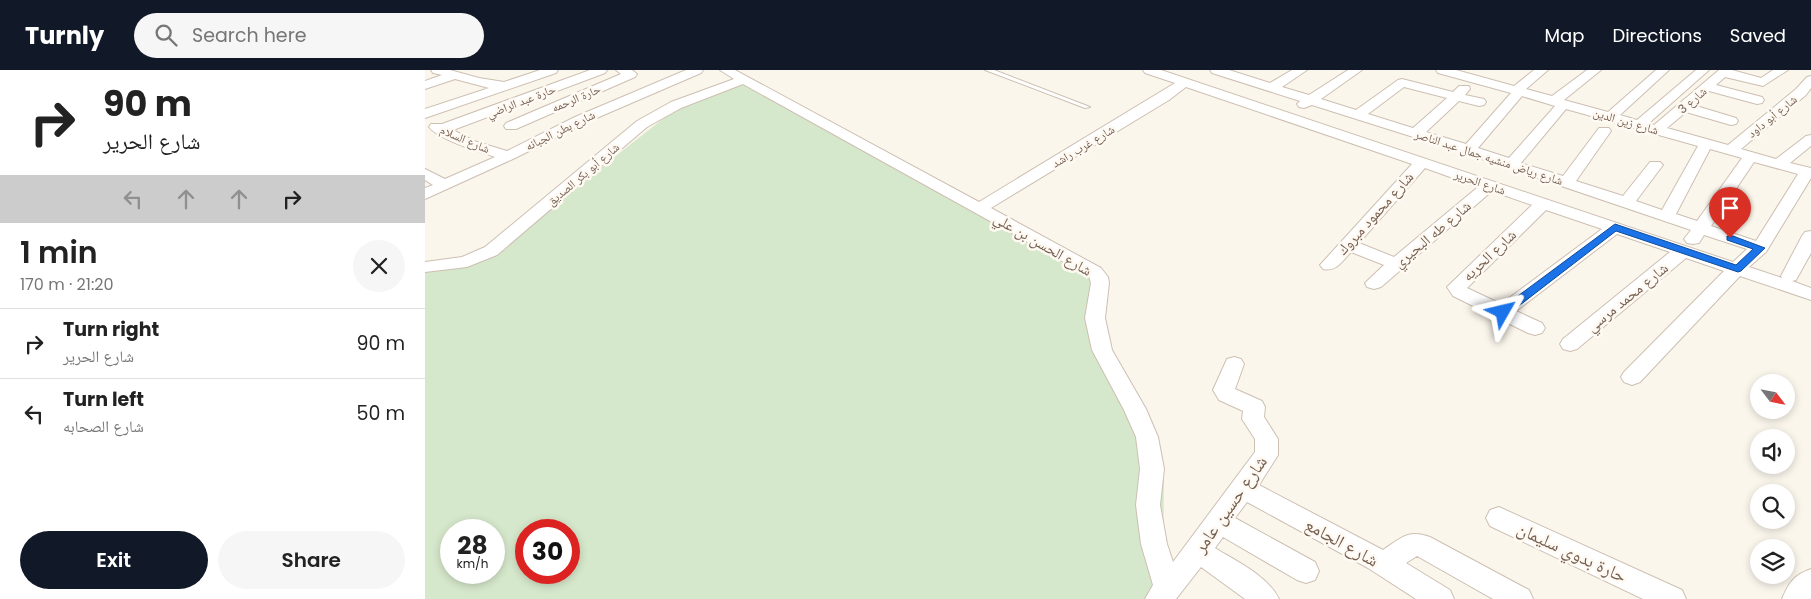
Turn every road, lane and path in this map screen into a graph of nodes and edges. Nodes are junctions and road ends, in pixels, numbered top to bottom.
1 (439, 70) edge
2 (469, 70) edge
3 (520, 70) edge
4 (553, 70) edge
5 (601, 70) edge
6 (622, 70) edge
7 (697, 70) edge
8 (726, 70) edge
9 (988, 70) edge
10 (1149, 70) edge
11 (1170, 70) edge
12 (1217, 70) edge
13 (1254, 70) edge
14 (1301, 70) edge
15 (1356, 70) edge
16 (1542, 70) edge
17 (1595, 70) edge
18 (1663, 70) edge
19 (1703, 70) edge
20 (1782, 70) edge
21 (1445, 71) edge
22 (1725, 72) edge
23 (538, 75) junction
24 (454, 76) junction
25 (1240, 78) junction
26 (1474, 79) junction
27 (743, 80) junction
28 (1811, 80) edge
29 (1192, 81) junction
30 (425, 85) edge
31 (505, 87) junction
32 (1707, 87) junction
33 (1271, 88) junction
34 (1430, 89) junction
35 (441, 91) dead end
36 (1518, 91) junction
37 (425, 96) edge
38 (1456, 96) junction
39 (1696, 97) junction
40 (1311, 100) junction
41 (1757, 100) dead end
42 (1479, 102) dead end
43 (1559, 103) junction
44 (1087, 107) dead end
45 (1684, 107) junction
46 (1744, 110) dead end
47 (1294, 111) junction
48 (425, 114) edge
49 (1358, 115) junction
50 (1610, 117) junction
51 (425, 118) edge
52 (1731, 121) dead end
53 (1639, 125) junction
54 (511, 126) dead end
55 (440, 130) junction
56 (1657, 130) junction
57 (1604, 131) dead end
58 (1416, 133) junction
59 (1811, 139) edge
60 (1706, 144) junction
61 (1731, 150) junction
62 (1472, 151) junction
63 (508, 156) junction
64 (1751, 156) junction
65 (1422, 162) junction
66 (1512, 164) junction
67 (1779, 164) junction
68 (1655, 165) dead end
69 (1460, 166) junction
70 (1809, 172) edge
71 (425, 174) edge
72 (1566, 182) junction
73 (445, 185) junction
74 (1490, 185) junction
75 (425, 194) edge
76 (1544, 203) junction
77 (1626, 203) junction
78 (980, 208) junction
79 (1667, 216) junction
80 (1615, 227) junction
81 (1700, 228) junction
82 (1811, 236) edge
83 (1347, 244) junction
84 (1687, 247) junction
85 (1760, 248) junction
86 (1397, 264) junction
87 (1329, 265) dead end
88 (1741, 265) junction
89 (425, 267) edge
90 (1790, 276) junction
91 (1374, 283) dead end
92 (1811, 284) edge
93 (1811, 294) edge
94 (1503, 312) junction
95 (1535, 328) dead end
96 (1570, 344) dead end
97 (1233, 364) dead end
98 (1632, 377) dead end
99 (1243, 488) junction
100 (1499, 518) dead end
101 (1219, 522) junction
102 (1199, 551) junction
103 (1383, 564) junction
104 (1306, 572) dead end
105 (1811, 586) edge
106 (1163, 594) edge
107 (1265, 599) edge
108 (1440, 599) edge
109 (1519, 599) edge
110 (1672, 599) edge
111 (1801, 599) edge

1 - 24 street
2 - 24 street
3 - 23 street
4 - 23 street
5 - 55 street, حارة عبد الراضي
6 - 54 street, حارة الرحمه
7 - 63 street, شارع بطن الجبانه
8 - 27 street, شارع الحسن بن علي
9 - 44 lane
10 - 29 street, شارع الحرير
11 - 29 street, شارع الحرير
12 - 25 street, شارع رياض منشيه جمال عبد الناصر
12 - 29 street, شارع غرب راشد
13 - 25 street
14 - 33 street
15 - 40 street
16 - 36 street
17 - 43 street
18 - 50 street
19 - 53 street
20 - 22 street
21 - 26 street, شارع زين الدين
21 - 34 street
22 - 32 street, شارع 3
23 - 31 street
24 - 30 street
24 - 31 street
25 - 33 street, شارع رياض منشيه جمال عبد الناصر
26 - 36 street, شارع زين الدين
26 - 38 street
27 - 78 street, شارع الحسن بن علي
27 - 89 street, شارع أبو بكر الصديق
28 - 61 street, شارع أبو داود
29 - 47 street, شارع الحرير
29 - 65 street, شارع الحرير
29 - 78 street, شارع غرب راشد
31 - 48 street
32 - 39 street, شارع 3
32 - 41 street
33 - 40 street, شارع رياض منشيه جمال عبد الناصر
34 - 38 street
34 - 49 street
35 - 37 street
36 - 43 street, شارع زين الدين
36 - 62 street
38 - 42 street
38 - 58 street
39 - 45 street, شارع 3
39 - 46 street
40 - 47 street
40 - 49 street, شارع رياض منشيه جمال عبد الناصر
43 - 50 street, شارع زين الدين
43 - 66 street
45 - 52 street
45 - 56 street, شارع 3
47 - 69 street, شارع الحرير
49 - 58 street, شارع رياض منشيه جمال عبد الناصر
50 - 53 street, شارع زين الدين
51 - 55 street, شارع السلام
53 - 56 street, شارع زين الدين
55 - 63 street, شارع السلام
56 - 60 street, شارع زين الدين
57 - 72 street
58 - 62 street, شارع رياض منشيه جمال عبد الناصر
59 - 67 street
60 - 61 street, شارع زين الدين
60 - 79 street
61 - 64 street, شارع زين الدين
62 - 66 street, شارع رياض منشيه جمال عبد الناصر
62 - 69 street
63 - 73 street, شارع بطن الجبانه
64 - 67 street, شارع زين الدين
64 - 81 street, شارع محمد مرسي
65 - 74 street, شارع الحرير
65 - 83 street, شارع محمود مبروك
66 - 72 street, شارع رياض منشيه جمال عبد الناصر
67 - 70 street, شارع زين الدين
68 - 77 street
69 - 84 street, شارع الحرير
70 - 85 street
71 - 73 street
72 - 77 street, شارع رياض منشيه جمال عبد الناصر
73 - 75 street, شارع بطن الجبانه
74 - 76 street, شارع الحرير
74 - 86 street, شارع طه البحيري
76 - 80 street, شارع الحرير
76 - 94 street, شارع الحريه
77 - 79 street, شارع رياض منشيه جمال عبد الناصر
78 - 106 street, شارع الحسن بن علي
79 - 81 street, شارع رياض منشيه جمال عبد الناصر
80 - 84 street, شارع الحرير
80 - 94 street
81 - 84 street, شارع محمد مرسي
81 - 85 street, شارع رياض منشيه جمال عبد الناصر
82 - 90 street
83 - 86 street
83 - 87 street, شارع محمود مبروك
84 - 88 street, شارع الحرير
84 - 96 street, شارع محمد مرسي
85 - 88 street
86 - 91 street, شارع طه البحيري
88 - 90 street, شارع الحرير
88 - 93 street, شارع الحرير
88 - 98 street
90 - 92 street, شارع الحرير
94 - 95 street, شارع الحريه
97 - 99 street, شارع حسين عامر
99 - 101 street, شارع حسين عامر
99 - 103 street, شارع الجامع
100 - 110 street, حارة بدوي سليمان
101 - 102 street, شارع حسين عامر
101 - 104 street
102 - 106 street, شارع حسين عامر
102 - 107 street
103 - 108 street, شارع الجامع
103 - 109 street
105 - 111 main road

